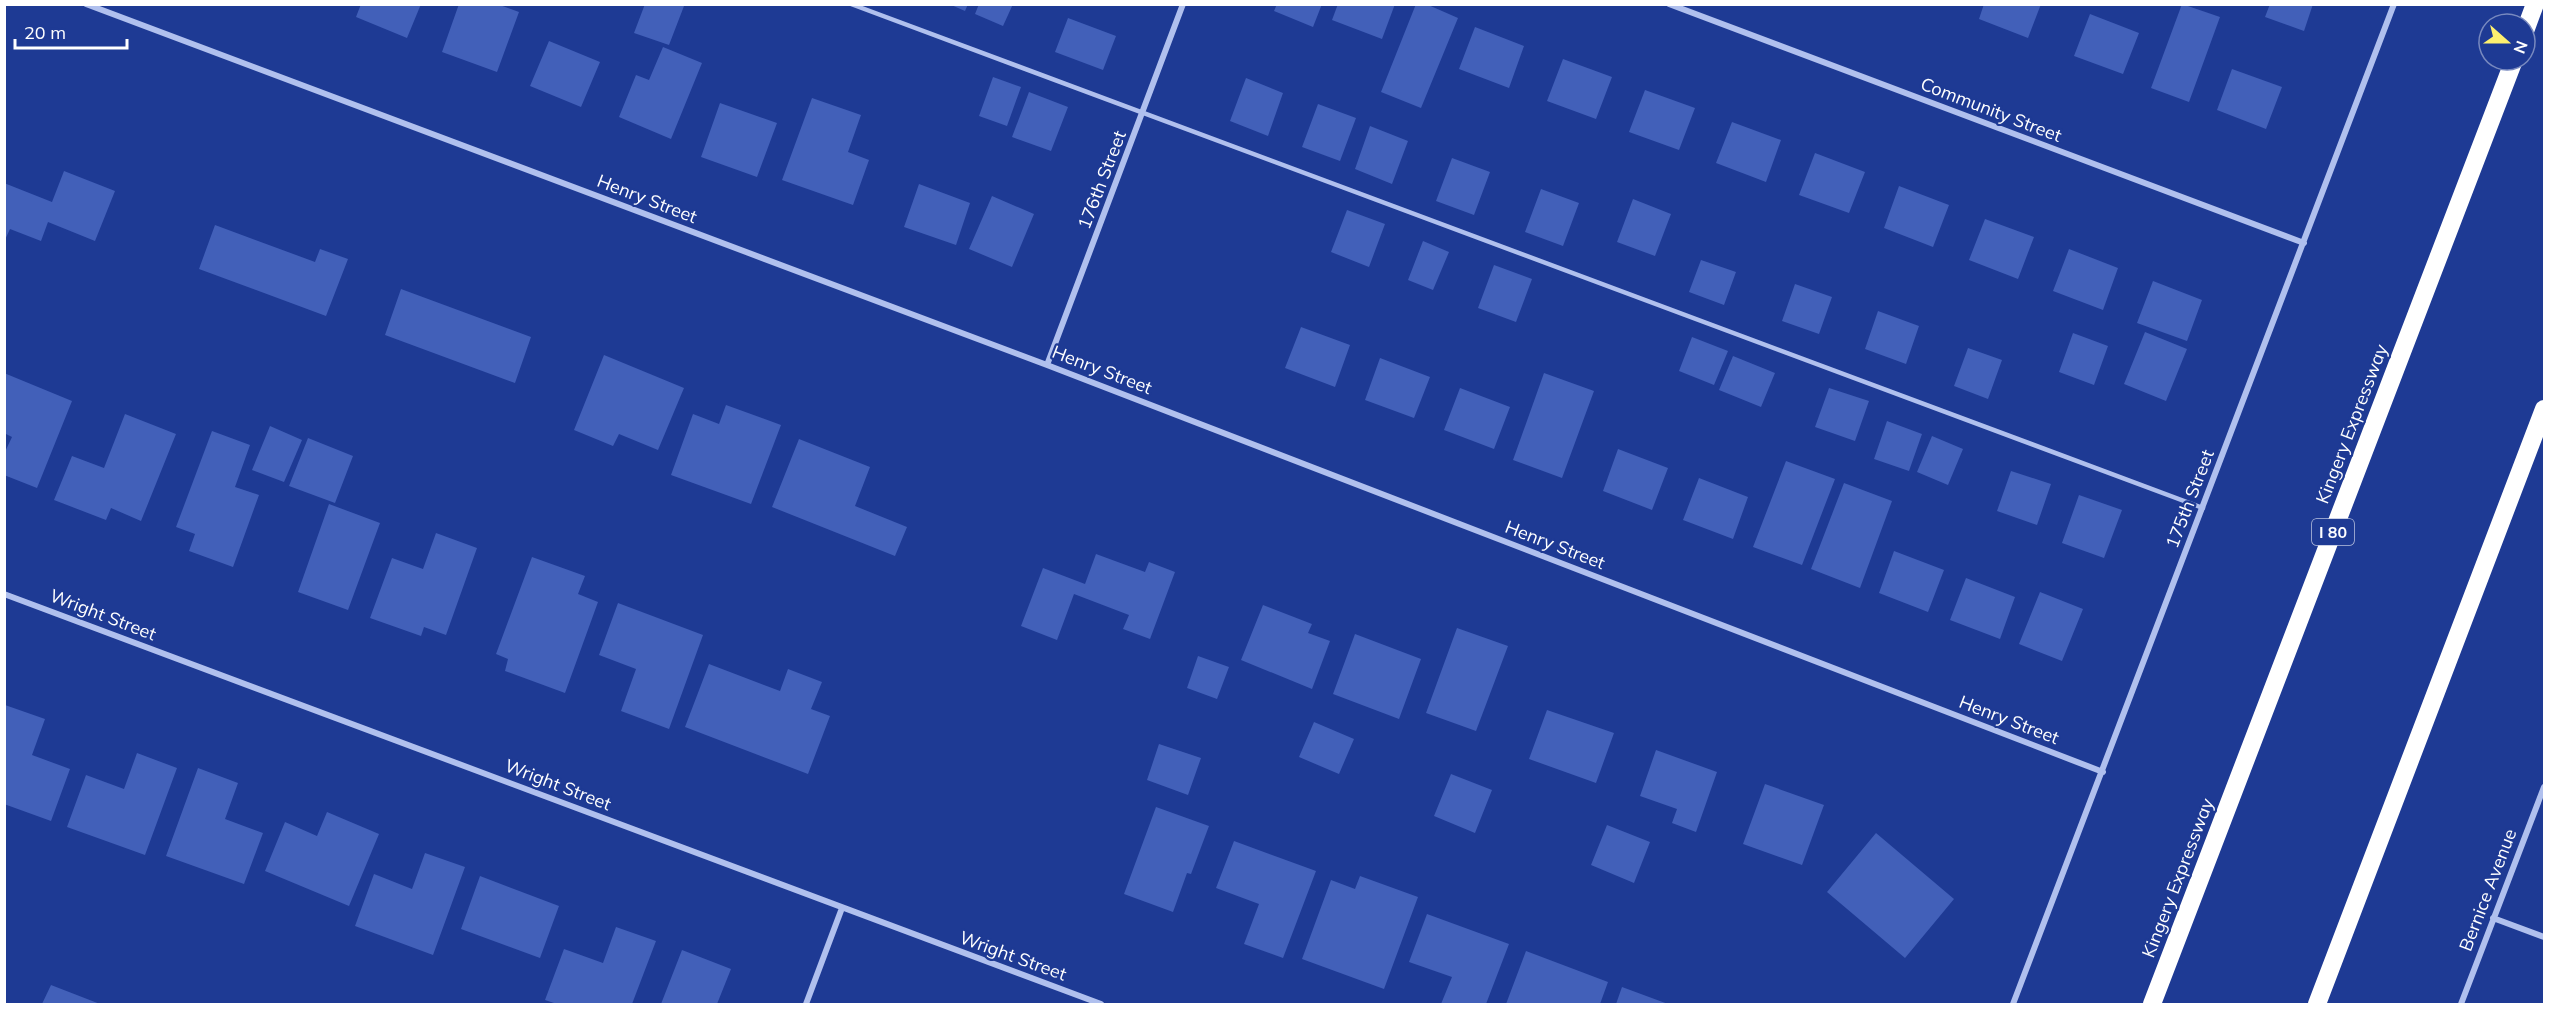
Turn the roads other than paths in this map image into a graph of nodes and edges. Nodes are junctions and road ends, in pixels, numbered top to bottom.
1 (86, 4) edge
2 (851, 4) edge
3 (1183, 4) edge
4 (1669, 4) edge
5 (2394, 4) edge
6 (2509, 72) edge
7 (1143, 114) junction
8 (2304, 243) junction
9 (1047, 365) junction
10 (2544, 409) edge
11 (2203, 508) junction
12 (4, 594) edge
13 (2103, 772) junction
14 (2544, 787) edge
15 (842, 908) junction
16 (2493, 918) junction
17 (2544, 938) edge
18 (806, 1005) edge
19 (1101, 1005) edge
20 (2013, 1005) edge
21 (2152, 1005) edge
22 (2317, 1005) edge
23 (2461, 1005) edge

1 - 9 street, Henry Street
2 - 7 lane
3 - 7 street, 176th Street
4 - 8 street, Community Street
5 - 8 street, 175th Street
6 - 21 highway, Kingery Expressway / I 80
7 - 9 street, 176th Street
7 - 11 lane
8 - 11 street, 175th Street
9 - 13 street, Henry Street
10 - 22 highway
11 - 13 street, 175th Street
12 - 15 street, Wright Street
13 - 20 street, 175th Street
14 - 16 street, Bernice Avenue
15 - 18 street
15 - 19 street, Wright Street
16 - 17 street
16 - 23 street, Bernice Avenue

